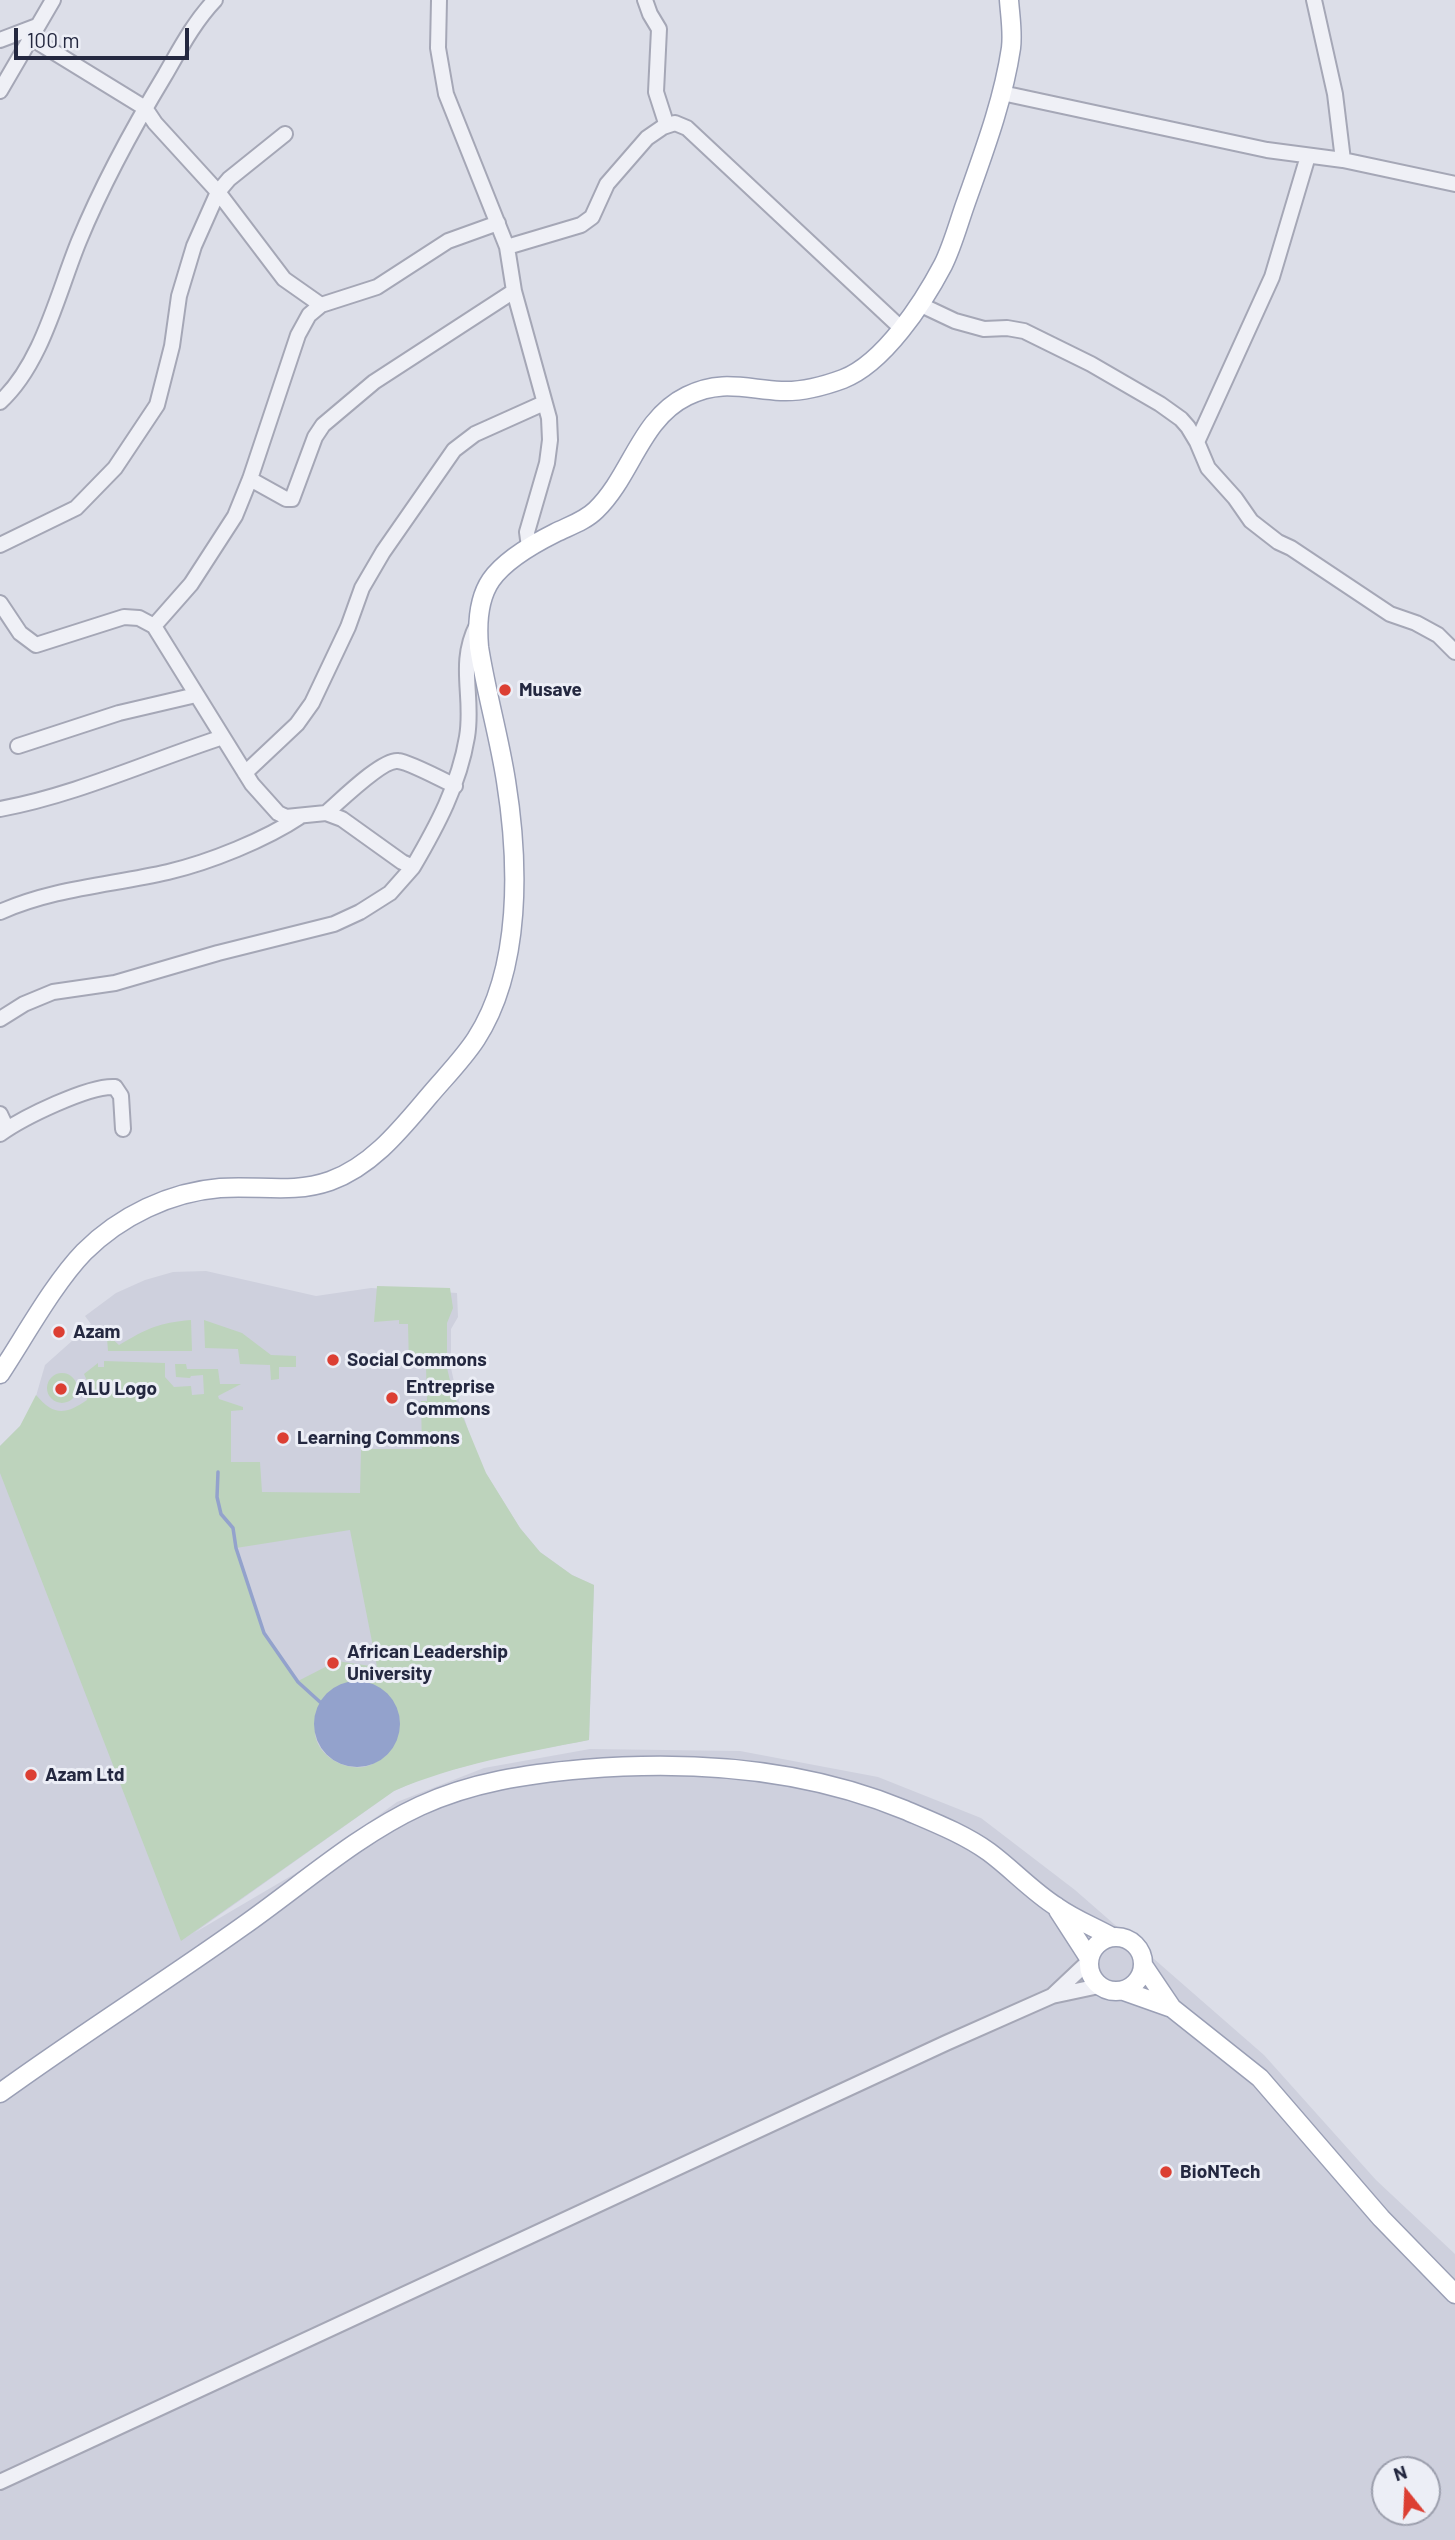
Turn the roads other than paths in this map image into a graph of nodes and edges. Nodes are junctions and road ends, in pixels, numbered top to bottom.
1 (53, 0) edge
2 (215, 0) edge
3 (439, 0) edge
4 (645, 0) edge
5 (1009, 0) edge
6 (1314, 0) edge
7 (34, 32) junction
8 (0, 40) edge
9 (0, 91) edge
10 (1002, 93) junction
11 (145, 108) junction
12 (663, 127) junction
13 (285, 134) dead end
14 (1308, 156) junction
15 (1343, 160) junction
16 (1455, 184) edge
17 (218, 192) junction
18 (498, 223) junction
19 (507, 247) junction
20 (514, 291) junction
21 (919, 304) junction
22 (321, 305) junction
23 (902, 329) junction
24 (0, 402) edge
25 (544, 403) junction
26 (1197, 442) junction
27 (250, 479) junction
28 (0, 545) edge
29 (529, 547) junction
30 (0, 603) edge
31 (478, 625) junction
32 (154, 626) junction
33 (1455, 652) edge
34 (196, 695) junction
35 (223, 737) junction
36 (18, 746) dead end
37 (245, 774) junction
38 (455, 786) junction
39 (0, 809) edge
40 (326, 813) junction
41 (303, 816) junction
42 (413, 867) junction
43 (0, 912) edge
44 (0, 1019) edge
45 (0, 1114) edge
46 (123, 1129) dead end
47 (4, 1131) edge
48 (0, 1374) edge
49 (1056, 1907) junction
50 (1112, 1937) junction
51 (1088, 1960) junction
52 (1143, 1965) junction
53 (1099, 1986) junction
54 (1124, 1991) junction
55 (1052, 1996) junction
56 (1172, 2008) junction
57 (0, 2093) edge
58 (1455, 2294) edge
59 (0, 2482) edge

1 - 7 street
2 - 11 street
3 - 18 street
4 - 12 street
5 - 10 main road
6 - 15 street
7 - 8 street
7 - 9 street
7 - 11 street
10 - 14 street
10 - 21 main road
11 - 17 street
11 - 24 street
12 - 19 street
12 - 23 street
13 - 17 street
14 - 15 street
14 - 26 street
15 - 16 street
17 - 22 street
17 - 28 street
18 - 19 street
18 - 22 street
19 - 20 street
20 - 25 street
20 - 27 street
21 - 23 main road
21 - 26 street
22 - 27 street
23 - 29 main road
25 - 29 street
25 - 37 street
26 - 33 street
27 - 32 street
29 - 31 main road
30 - 32 street
31 - 38 street
31 - 48 main road
32 - 34 street
34 - 35 street
34 - 36 street
35 - 37 street
35 - 39 street
37 - 41 street
38 - 40 street
38 - 42 street
40 - 41 street
40 - 42 street
41 - 43 street
42 - 44 street
45 - 47 street
46 - 47 street
49 - 50 main road
49 - 51 main road
49 - 57 main road
50 - 51 main road
50 - 52 main road
51 - 53 main road
51 - 55 street
52 - 54 main road
52 - 56 main road
53 - 54 main road
53 - 55 street
54 - 56 main road
55 - 59 street
56 - 58 main road

